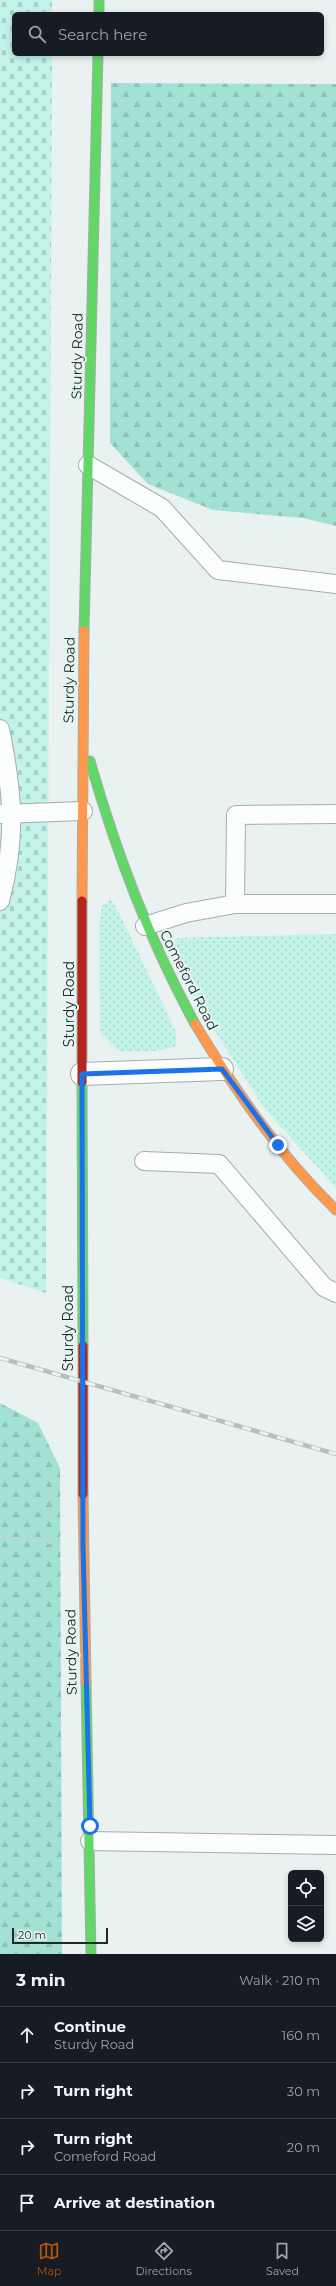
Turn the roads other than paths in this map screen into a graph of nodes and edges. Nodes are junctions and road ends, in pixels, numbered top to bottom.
1 (99, 0) edge
2 (99, 12) edge
3 (98, 56) edge
4 (88, 464) junction
5 (336, 584) edge
6 (82, 728) junction
7 (0, 729) edge
8 (83, 812) junction
9 (6, 814) edge
10 (336, 814) edge
11 (0, 901) edge
12 (235, 904) junction
13 (336, 904) edge
14 (145, 926) junction
15 (222, 1069) junction
16 (82, 1074) junction
17 (144, 1161) dead end
18 (336, 1210) edge
19 (336, 1293) edge
20 (90, 1841) junction
21 (336, 1845) edge
22 (91, 1954) edge

1 - 2 street
3 - 4 street, Sturdy Road
4 - 5 lane
4 - 6 street, Sturdy Road
6 - 8 street, Sturdy Road
6 - 14 street, Comeford Road
7 - 9 lane
8 - 9 lane
8 - 16 street, Sturdy Road
9 - 11 lane
10 - 12 lane
12 - 13 lane
12 - 14 lane
14 - 15 street, Comeford Road
15 - 16 street
15 - 18 street, Comeford Road
16 - 20 street, Sturdy Road
17 - 19 lane
20 - 21 lane
20 - 22 street, Sturdy Road

